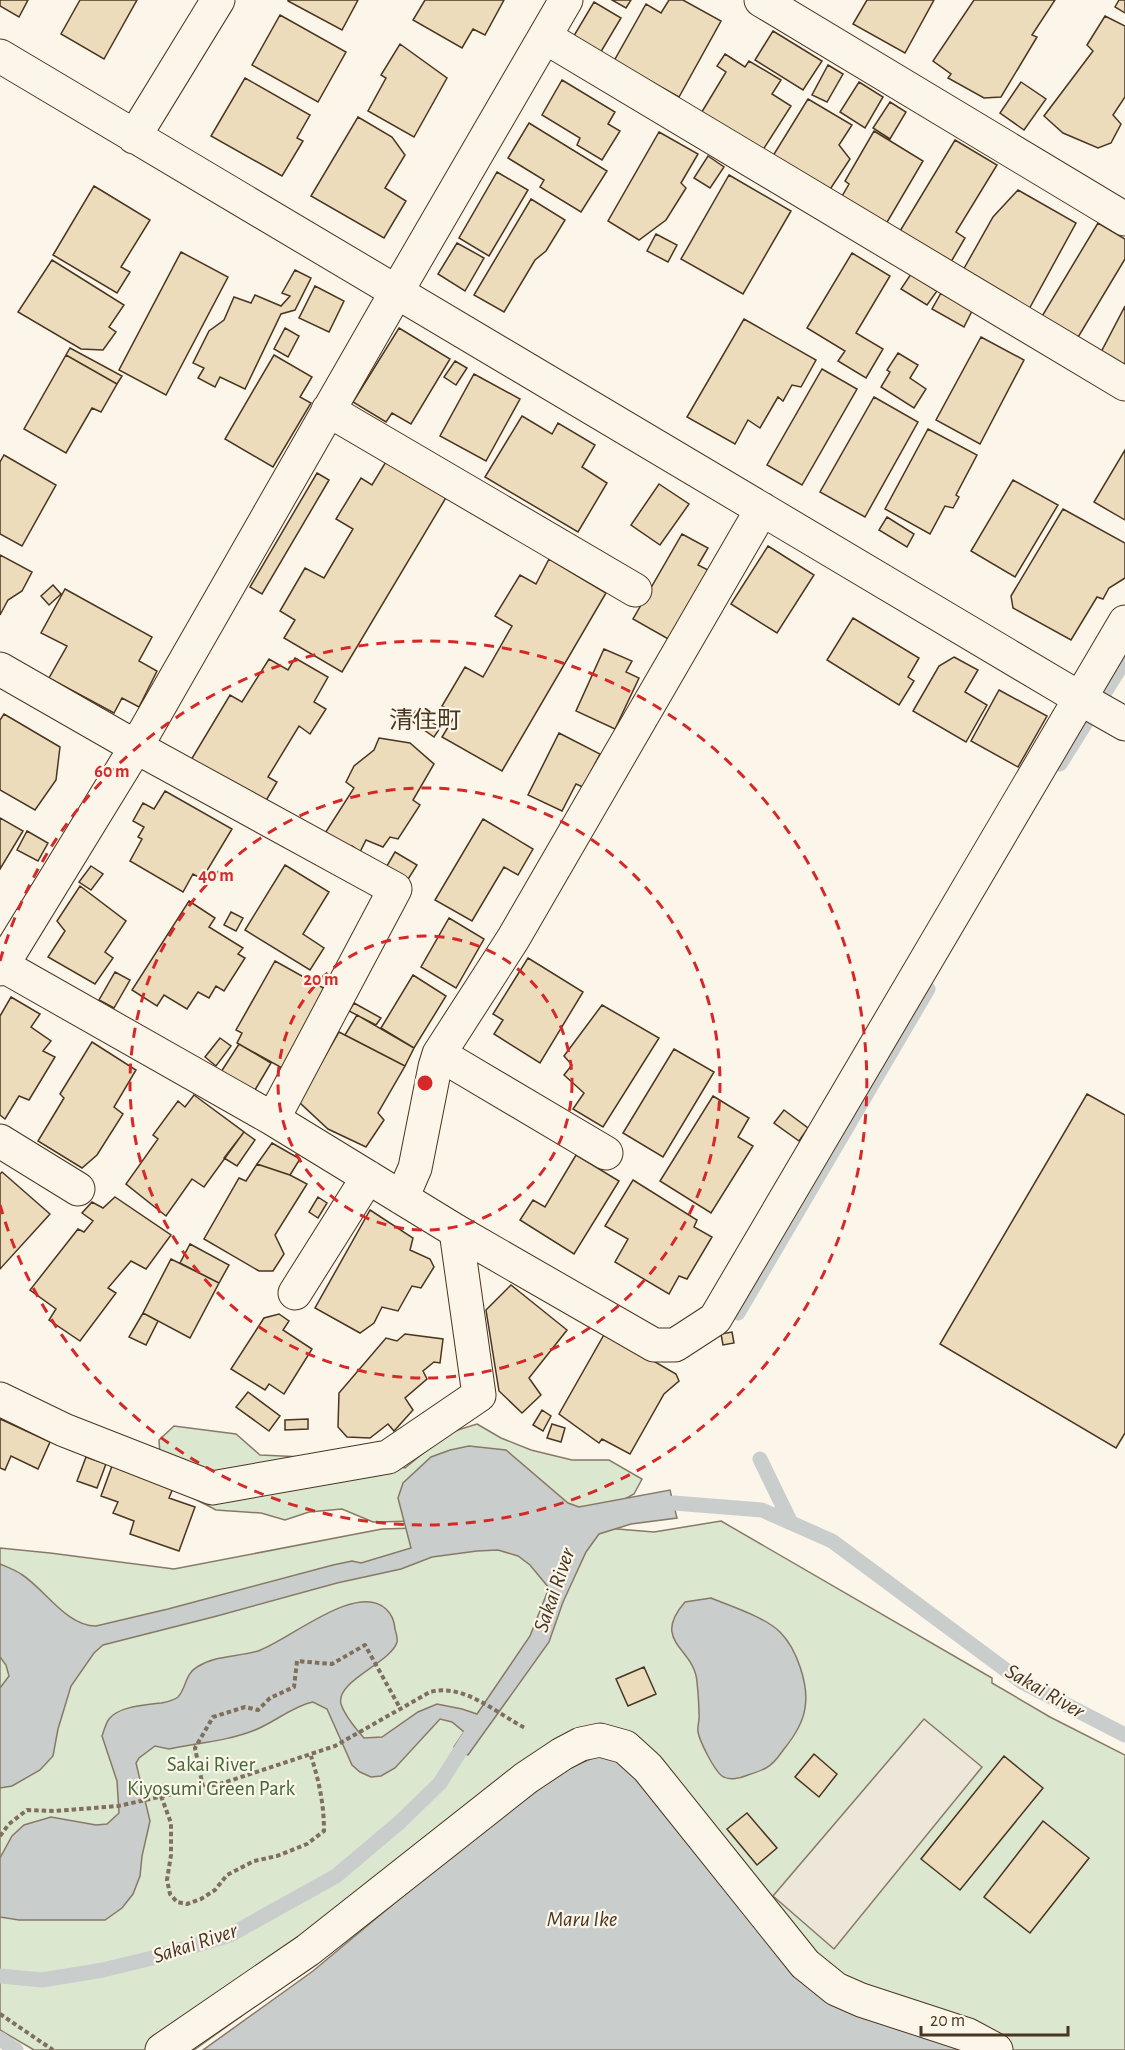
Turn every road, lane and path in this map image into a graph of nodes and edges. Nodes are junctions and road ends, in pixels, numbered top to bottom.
1 (218, 0) edge
2 (566, 0) edge
3 (761, 0) edge
4 (545, 37) junction
5 (0, 56) edge
6 (134, 137) junction
7 (1125, 219) edge
8 (397, 291) junction
9 (1125, 384) edge
10 (328, 410) junction
11 (762, 509) junction
12 (635, 590) dead end
13 (1125, 622) edge
14 (0, 669) edge
15 (1081, 699) junction
16 (1125, 724) edge
17 (136, 747) junction
18 (1, 966) edge
19 (439, 1054) junction
20 (273, 1119) junction
21 (0, 1142) edge
22 (606, 1153) dead end
23 (368, 1177) junction
24 (78, 1188) dead end
25 (402, 1198) junction
26 (456, 1231) junction
27 (295, 1293) dead end
28 (0, 1399) edge
29 (400, 1708) junction
30 (508, 1719) dead end
31 (310, 1756) junction
32 (203, 1787) junction
33 (161, 1796) junction
34 (0, 1836) edge
35 (0, 2014) edge
36 (53, 2050) edge
37 (162, 2050) edge
38 (996, 2050) edge

1 - 6 street
2 - 4 street
3 - 7 street
4 - 8 street
4 - 9 street
5 - 6 street
6 - 8 street
8 - 10 street
8 - 11 street
10 - 12 street
10 - 17 street
11 - 15 street
11 - 19 street
13 - 15 street
14 - 17 street
15 - 16 street
15 - 26 street
17 - 18 street
17 - 20 street
18 - 20 street
19 - 22 street
19 - 25 street
20 - 23 street
21 - 24 street
23 - 25 street
23 - 27 street
25 - 26 street
26 - 28 street
29 - 30 path
29 - 31 path
29 - 32 path
31 - 32 path
31 - 33 path
32 - 33 path
33 - 34 path
35 - 36 path
37 - 38 street

